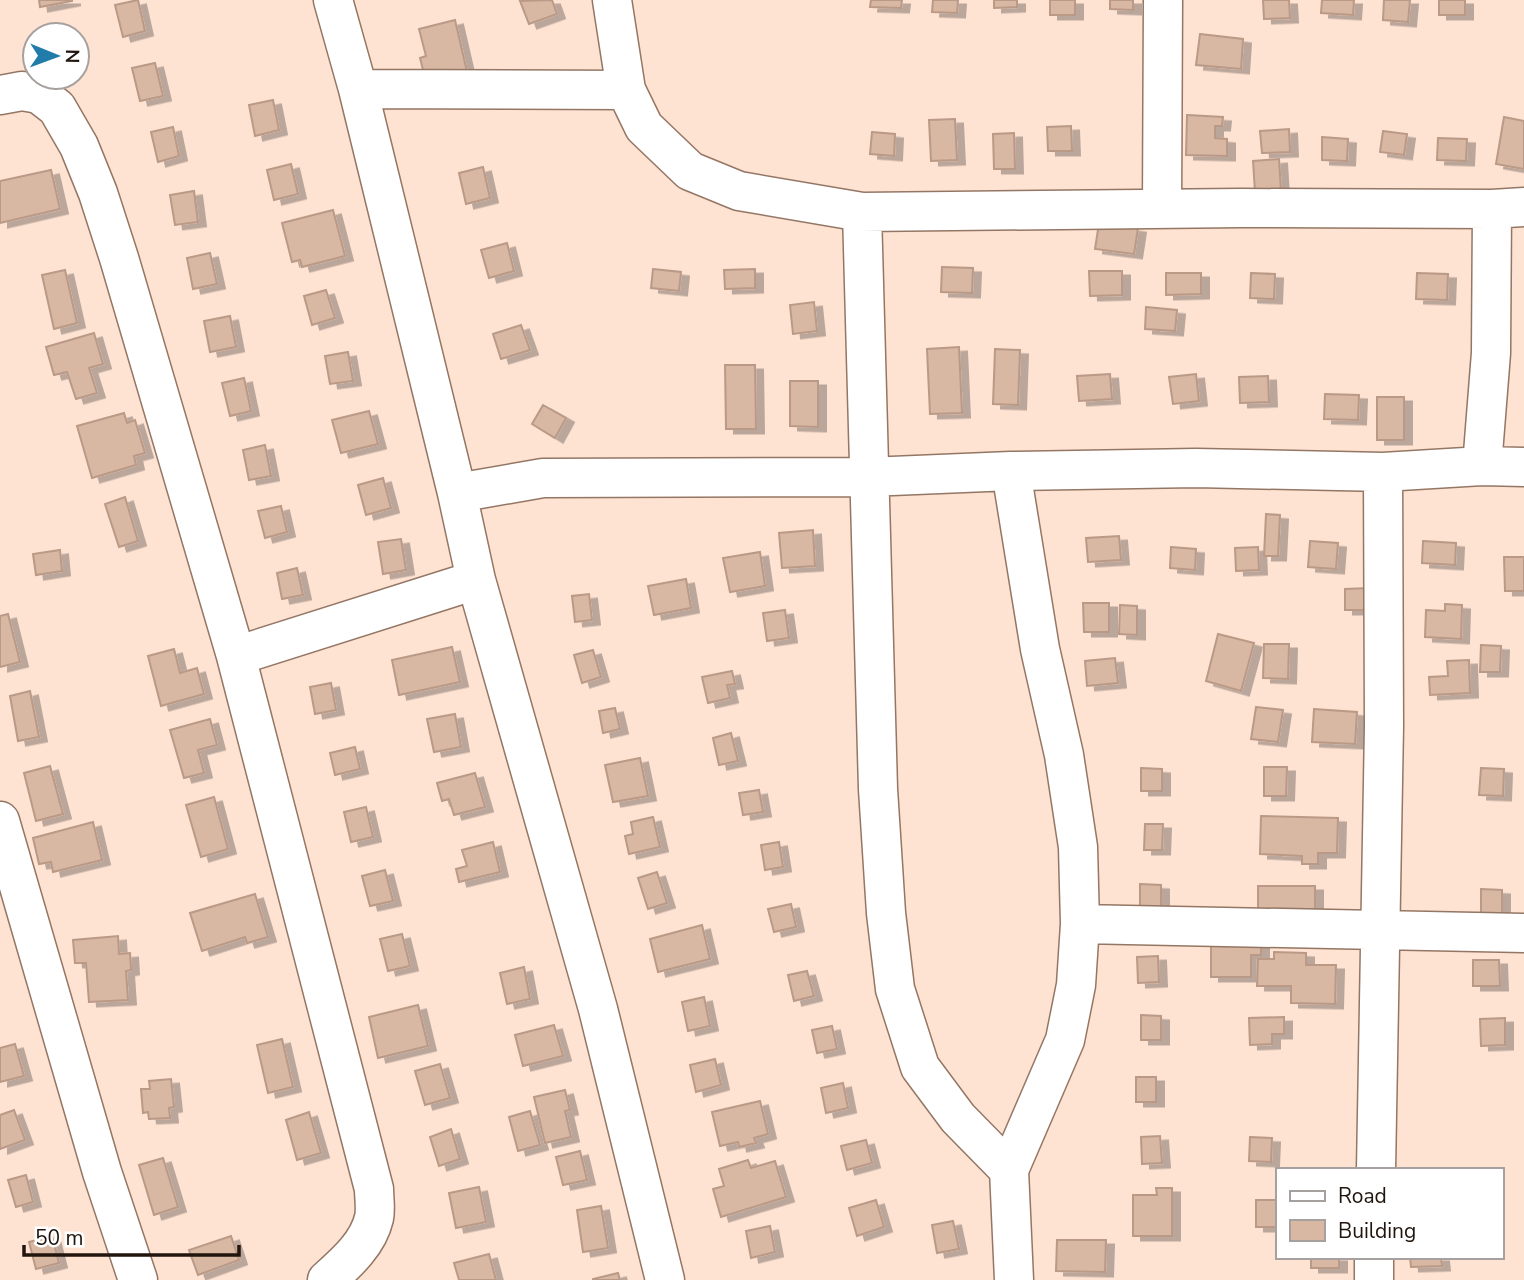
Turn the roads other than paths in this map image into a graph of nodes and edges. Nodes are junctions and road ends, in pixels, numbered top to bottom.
1 (333, 0) edge
2 (612, 0) edge
3 (1163, 0) edge
4 (358, 89) junction
5 (626, 90) junction
6 (0, 95) edge
7 (1162, 208) junction
8 (1508, 208) edge
9 (862, 212) junction
10 (1482, 466) junction
11 (1524, 467) edge
12 (1011, 471) junction
13 (1383, 472) junction
14 (869, 477) junction
15 (457, 493) junction
16 (476, 580) junction
17 (236, 656) junction
18 (0, 821) edge
19 (1080, 924) junction
20 (1381, 931) junction
21 (1524, 933) edge
22 (1376, 1168) edge
23 (1009, 1170) junction
24 (1374, 1259) edge
25 (138, 1280) edge
26 (327, 1280) edge
27 (665, 1280) edge
28 (1014, 1280) edge
29 (1374, 1280) edge

1 - 4 street
2 - 5 street
3 - 7 street
4 - 5 street
4 - 15 street
5 - 9 street
6 - 17 street
7 - 8 street
7 - 9 street
8 - 10 street
9 - 14 street
10 - 11 street
10 - 13 street
12 - 13 street
12 - 14 street
12 - 19 street
13 - 20 street
14 - 15 street
14 - 23 street
15 - 16 street
16 - 17 street
16 - 27 street
17 - 26 street
18 - 25 street
19 - 20 street
19 - 23 street
20 - 21 street
20 - 22 street
23 - 28 street
24 - 29 street

